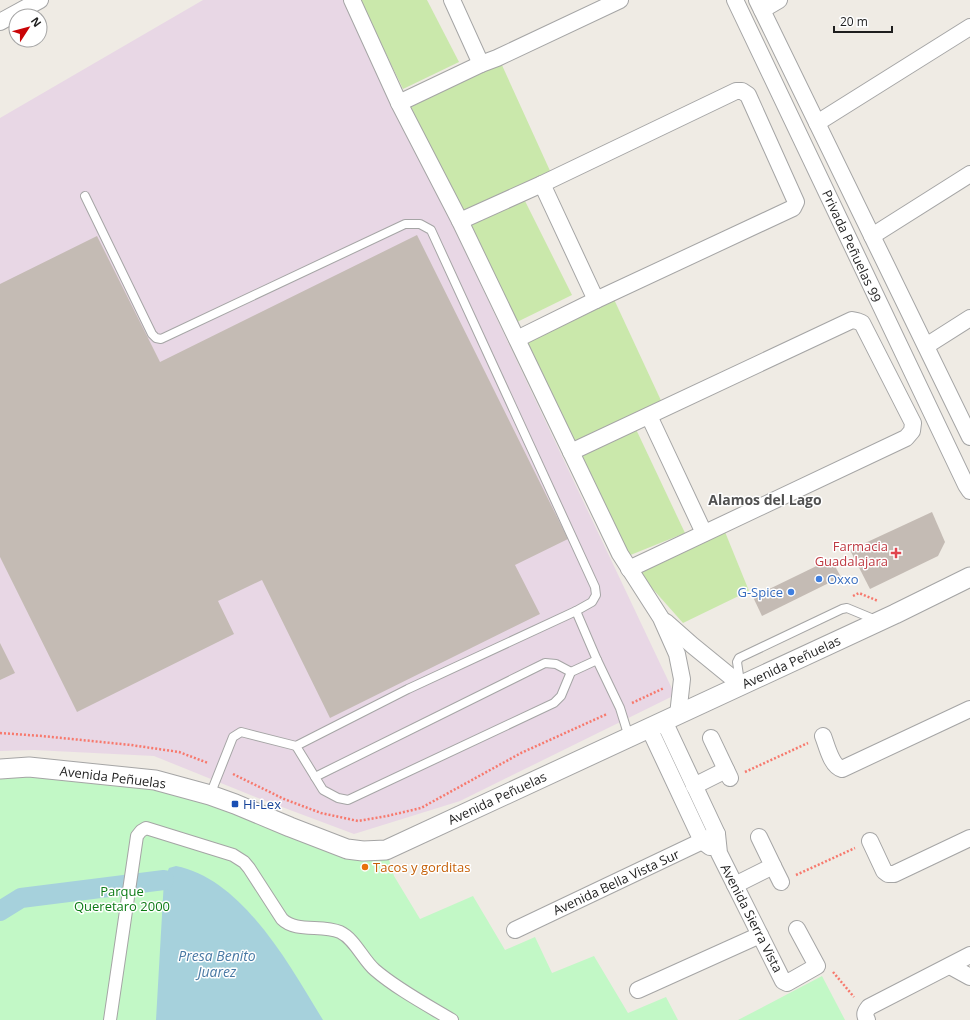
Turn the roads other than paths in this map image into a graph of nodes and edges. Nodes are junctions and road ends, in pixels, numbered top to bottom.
1 (40, 0) edge
2 (352, 0) edge
3 (452, 0) edge
4 (620, 0) edge
5 (735, 0) edge
6 (779, 0) edge
7 (760, 5) edge
8 (0, 22) edge
9 (970, 27) edge
10 (481, 64) junction
11 (790, 67) junction
12 (772, 76) junction
13 (399, 103) junction
14 (818, 123) junction
15 (970, 174) edge
16 (845, 180) junction
17 (542, 184) junction
18 (825, 190) junction
19 (84, 196) dead end
20 (460, 221) junction
21 (872, 236) junction
22 (898, 290) junction
23 (596, 300) junction
24 (878, 300) junction
25 (970, 318) edge
26 (517, 339) junction
27 (926, 346) junction
28 (952, 400) junction
29 (930, 410) junction
30 (649, 416) junction
31 (970, 437) edge
32 (571, 452) junction
33 (970, 491) edge
34 (704, 533) junction
35 (629, 569) junction
36 (970, 577) edge
37 (576, 611) junction
38 (661, 618) junction
39 (887, 618) junction
40 (597, 660) junction
41 (571, 672) junction
42 (741, 685) junction
43 (970, 709) edge
44 (664, 721) junction
45 (823, 736) road end
46 (629, 737) junction
47 (711, 738) dead end
48 (296, 746) junction
49 (0, 769) edge
50 (314, 777) junction
51 (694, 786) junction
52 (210, 795) junction
53 (717, 834) junction
54 (759, 837) dead end
55 (970, 838) edge
56 (870, 841) road end
57 (702, 842) junction
58 (719, 853) junction
59 (773, 866) junction
60 (781, 882) road end
61 (735, 885) junction
62 (797, 929) dead end
63 (515, 930) dead end
64 (760, 935) junction
65 (970, 955) edge
66 (950, 966) junction
67 (970, 977) edge
68 (638, 990) dead end
69 (866, 1016) edge
70 (110, 1020) edge
71 (452, 1020) edge

1 - 8 street
2 - 13 street
3 - 10 street
4 - 10 street
5 - 12 street, Privada Peñuelas 99
6 - 7 street, Privada Peñuelas 99
7 - 11 street, Privada Peñuelas 99
9 - 14 street
10 - 13 street
11 - 12 street
11 - 14 street, Privada Peñuelas 99
12 - 18 street, Privada Peñuelas 99
13 - 20 street
14 - 16 street, Privada Peñuelas 99
15 - 21 street, Privada Peñuelas 99
16 - 18 street
16 - 21 street, Privada Peñuelas 99
17 - 20 street
17 - 23 street
17 - 23 street
18 - 24 street, Privada Peñuelas 99
19 - 37 lane
20 - 26 street
21 - 22 street, Privada Peñuelas 99
22 - 24 street
22 - 27 street, Privada Peñuelas 99
23 - 26 street
24 - 29 street, Privada Peñuelas 99
25 - 27 street
26 - 32 street
27 - 28 street, Privada Peñuelas 99
28 - 29 street
28 - 31 street, Privada Peñuelas 99
29 - 33 street, Privada Peñuelas 99
30 - 32 street
30 - 34 street
30 - 34 street
32 - 35 street
34 - 35 street
35 - 38 street
36 - 39 street, Avenida Peñuelas
37 - 40 lane
37 - 48 lane
38 - 42 street
38 - 44 street
39 - 42 street, Avenida Peñuelas
39 - 42 lane
40 - 41 lane
40 - 46 lane
41 - 50 lane
41 - 50 lane
42 - 44 street, Avenida Peñuelas
43 - 45 street
44 - 46 street, Avenida Peñuelas
44 - 51 street, Avenida Sierra Vista
44 - 57 street
46 - 52 street, Avenida Peñuelas
47 - 51 street
48 - 50 lane
48 - 52 lane
49 - 52 street, Avenida Peñuelas
51 - 53 street, Avenida Sierra Vista
53 - 57 street, Avenida Bella Vista Sur
53 - 58 street, Avenida Sierra Vista
54 - 59 street
55 - 56 street
57 - 58 street, Avenida Sierra Vista
57 - 63 street, Avenida Bella Vista Sur
58 - 61 street, Avenida Sierra Vista
59 - 60 street
59 - 61 street
61 - 64 street, Avenida Sierra Vista
62 - 64 street, Avenida Sierra Vista
64 - 68 street
65 - 66 street
66 - 67 street
66 - 69 street
70 - 71 street

